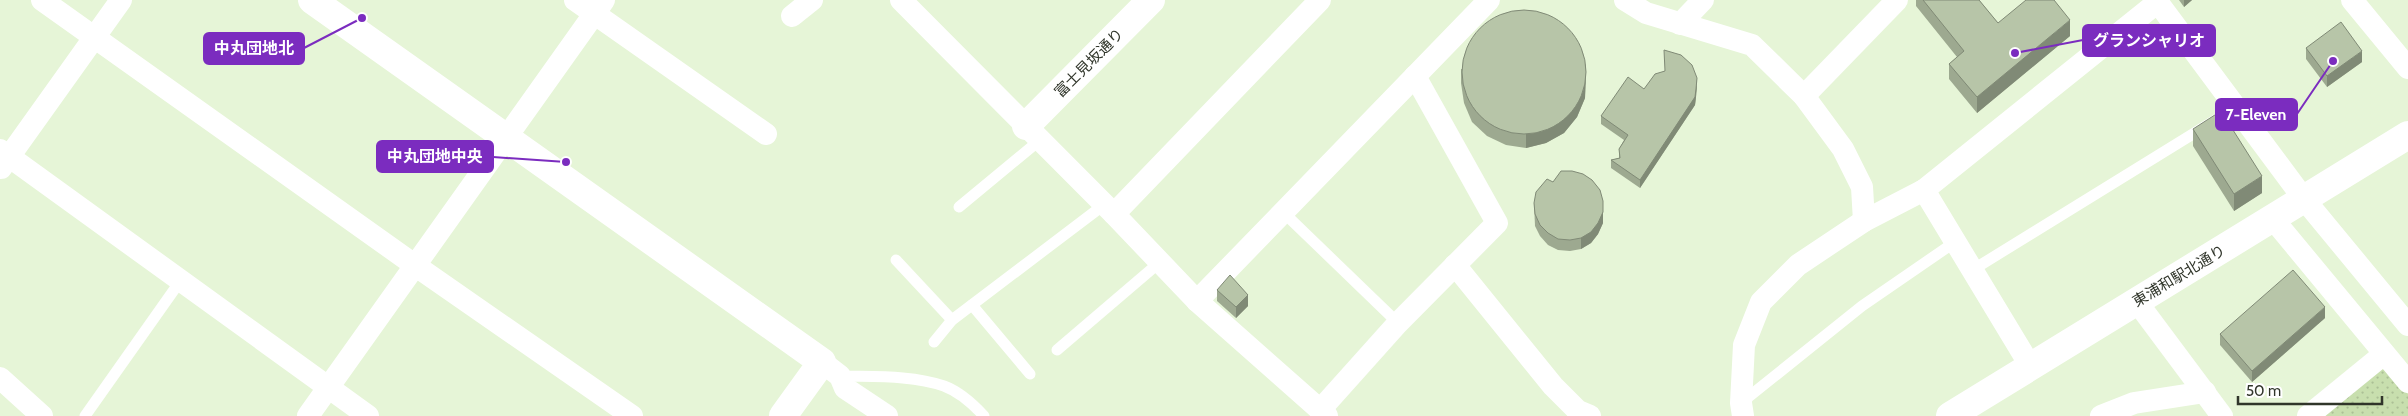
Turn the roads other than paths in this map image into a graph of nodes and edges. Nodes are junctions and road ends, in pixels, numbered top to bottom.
1 (42, 0) edge
2 (121, 0) edge
3 (312, 0) edge
4 (575, 0) edge
5 (812, 0) edge
6 (901, 0) edge
7 (1151, 0) edge
8 (1320, 0) edge
9 (1489, 0) edge
10 (1625, 0) edge
11 (1703, 0) edge
12 (1897, 0) edge
13 (2352, 0) edge
14 (2157, 1) edge
15 (599, 7) edge
16 (792, 16) dead end
17 (1680, 24) junction
18 (94, 37) junction
19 (2408, 68) edge
20 (1415, 76) junction
21 (1804, 96) junction
22 (2236, 108) junction
23 (1033, 133) junction
24 (766, 134) dead end
25 (2408, 135) edge
26 (506, 139) junction
27 (3, 158) edge
28 (1924, 190) junction
29 (2304, 199) junction
30 (959, 207) dead end
31 (1110, 209) junction
32 (1283, 212) junction
33 (2274, 219) junction
34 (1864, 221) junction
35 (1955, 242) junction
36 (896, 260) dead end
37 (1160, 262) junction
38 (1455, 265) junction
39 (416, 266) junction
40 (1974, 269) junction
41 (182, 280) junction
42 (1197, 301) junction
43 (2137, 302) junction
44 (972, 305) junction
45 (952, 320) junction
46 (1398, 323) junction
47 (2408, 325) edge
48 (934, 342) dead end
49 (1057, 350) dead end
50 (2384, 354) junction
51 (2032, 367) junction
52 (831, 369) junction
53 (1030, 374) dead end
54 (0, 378) edge
55 (2408, 382) edge
56 (328, 388) junction
57 (2205, 392) junction
58 (1742, 410) edge
59 (30, 412) edge
60 (1323, 413) edge
61 (85, 416) edge
62 (308, 416) edge
63 (368, 416) edge
64 (632, 416) edge
65 (783, 416) edge
66 (886, 416) edge
67 (984, 416) edge
68 (1590, 416) edge
69 (1950, 416) edge
70 (2101, 416) edge
71 (2222, 416) edge
72 (2308, 416) edge

1 - 18 street
2 - 18 street
3 - 26 street
4 - 15 street
5 - 16 street
6 - 23 street
7 - 23 street, 富士見坂通り
8 - 31 street
9 - 20 street
10 - 17 street
11 - 17 street
12 - 21 street
13 - 19 street
14 - 22 street
14 - 28 street
15 - 24 street
15 - 26 street
17 - 21 street
18 - 27 street
18 - 39 street
20 - 32 street
20 - 38 street
21 - 34 street
22 - 29 street
22 - 40 lane
23 - 30 lane
23 - 31 street
25 - 29 street, 東浦和駅北通り
26 - 39 street
26 - 52 street
27 - 41 street
28 - 34 street
28 - 35 street
29 - 33 street, 東浦和駅北通り
29 - 47 street
31 - 37 street
31 - 44 lane
32 - 42 street
32 - 46 lane
33 - 43 street, 東浦和駅北通り
33 - 50 street
34 - 58 street
35 - 40 street
35 - 58 lane
36 - 45 lane
37 - 42 street
37 - 49 lane
38 - 46 street
38 - 68 street
39 - 56 street
39 - 64 street
40 - 51 street
41 - 56 street
41 - 61 lane
42 - 60 street
43 - 51 street, 東浦和駅北通り
43 - 57 street
44 - 45 lane
44 - 53 lane
45 - 48 lane
46 - 60 street
50 - 55 street
50 - 72 street
51 - 69 street, 東浦和駅北通り
52 - 65 street
52 - 66 street
52 - 67 lane
54 - 59 street
56 - 62 street
56 - 63 street
57 - 70 street
57 - 71 street

